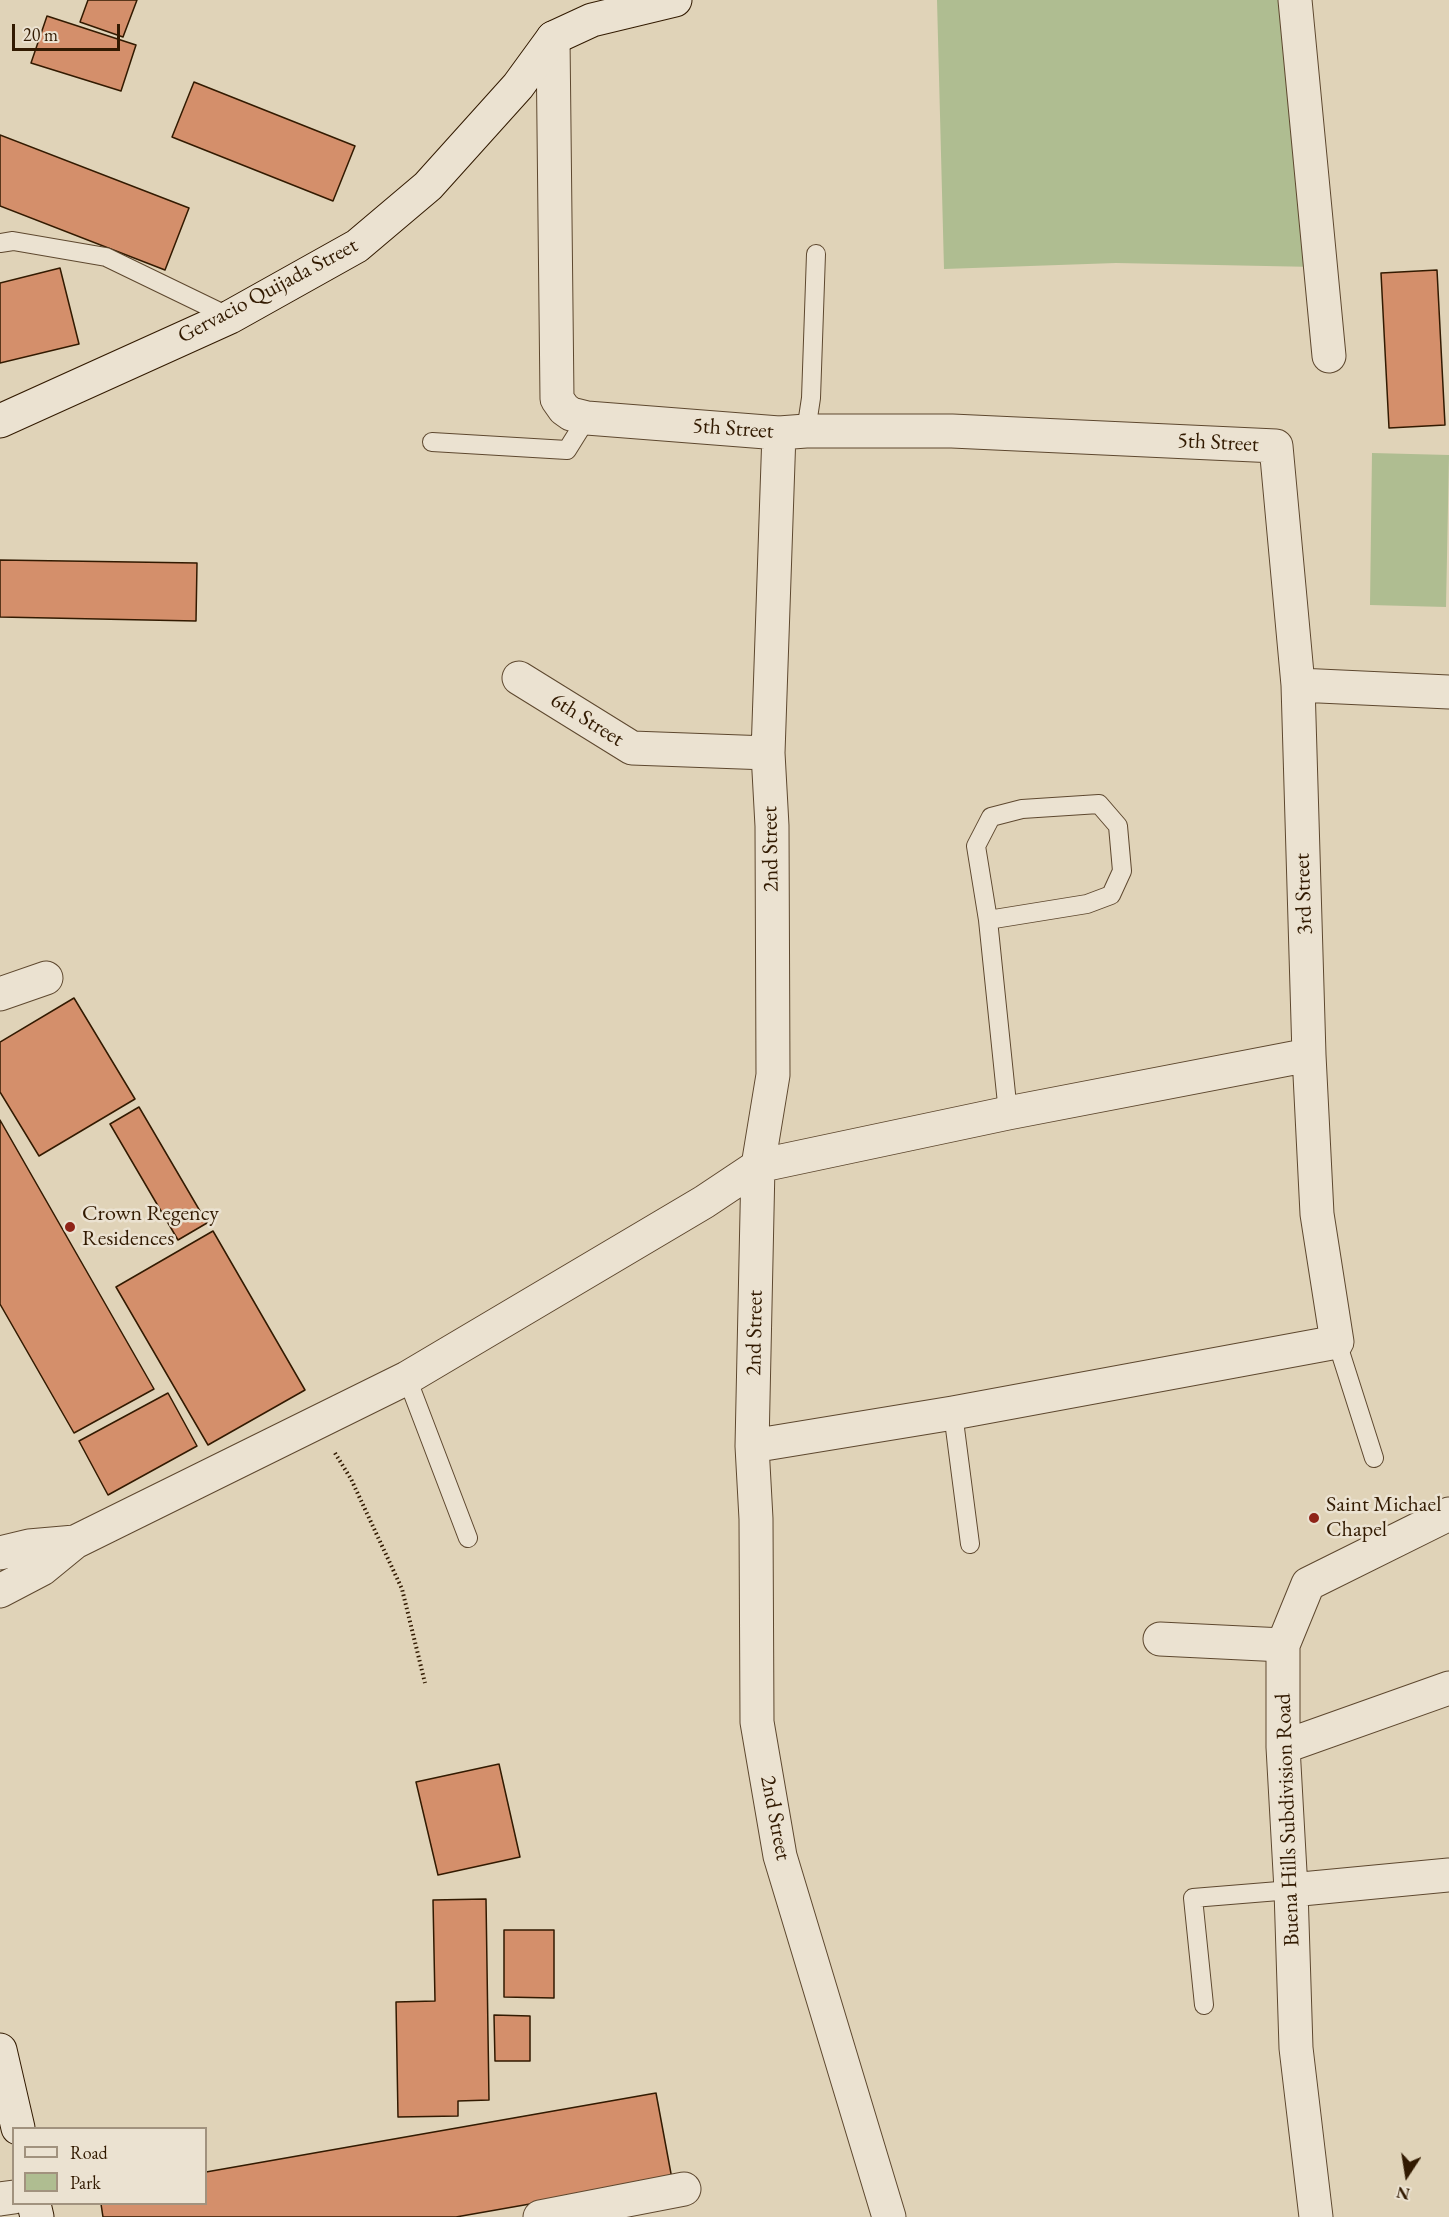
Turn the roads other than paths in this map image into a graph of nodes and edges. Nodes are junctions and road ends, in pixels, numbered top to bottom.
1 (675, 0) edge
2 (1295, 0) edge
3 (553, 38) junction
4 (0, 243) edge
5 (816, 254) dead end
6 (230, 317) junction
7 (1329, 356) dead end
8 (587, 418) junction
9 (0, 421) edge
10 (793, 432) junction
11 (432, 442) dead end
12 (1276, 446) joint
13 (519, 678) dead end
14 (1298, 685) junction
15 (1449, 692) edge
16 (768, 753) junction
17 (988, 920) junction
18 (46, 978) dead end
19 (0, 994) edge
20 (1309, 1055) junction
21 (1008, 1113) junction
22 (759, 1166) junction
23 (1337, 1342) junction
24 (407, 1378) junction
25 (953, 1413) junction
26 (752, 1446) junction
27 (1374, 1458) dead end
28 (1449, 1514) edge
29 (468, 1538) dead end
30 (75, 1542) junction
31 (970, 1544) dead end
32 (0, 1553) edge
33 (0, 1591) edge
34 (1160, 1639) dead end
35 (1283, 1645) junction
36 (1449, 1688) edge
37 (1283, 1747) junction
38 (1449, 1875) edge
39 (1291, 1890) junction
40 (1204, 2005) dead end
41 (0, 2050) edge
42 (4, 2084) edge
43 (18, 2127) edge
44 (684, 2189) dead end
45 (540, 2217) edge
46 (889, 2217) edge
47 (1316, 2217) edge

1 - 3 street, Gervacio Quijada Street
2 - 7 street
3 - 6 street, Gervacio Quijada Street
3 - 8 street, 5th Street
4 - 6 lane
5 - 10 lane
6 - 9 street, Gervacio Quijada Street
8 - 10 street, 5th Street
8 - 11 lane
10 - 12 street, 5th Street
10 - 16 street, 2nd Street
12 - 14 street, 3rd Street
13 - 16 street, 6th Street
14 - 15 street
14 - 20 street, 3rd Street
16 - 22 street, 2nd Street
17 - 17 lane
17 - 21 lane
18 - 19 street
20 - 21 street
20 - 23 street, 3rd Street
21 - 22 street
22 - 24 street
22 - 26 street, 2nd Street
23 - 25 street
23 - 27 lane
24 - 29 lane
24 - 30 street
25 - 26 street
25 - 31 lane
26 - 46 street, 2nd Street
28 - 35 street, Buena Hills Subdivision Road
30 - 32 street
30 - 33 street
34 - 35 street
35 - 37 street, Buena Hills Subdivision Road
36 - 37 street
37 - 39 street, Buena Hills Subdivision Road
38 - 39 street
39 - 40 lane
39 - 47 street, Buena Hills Subdivision Road
41 - 42 street
42 - 43 street
44 - 45 street

